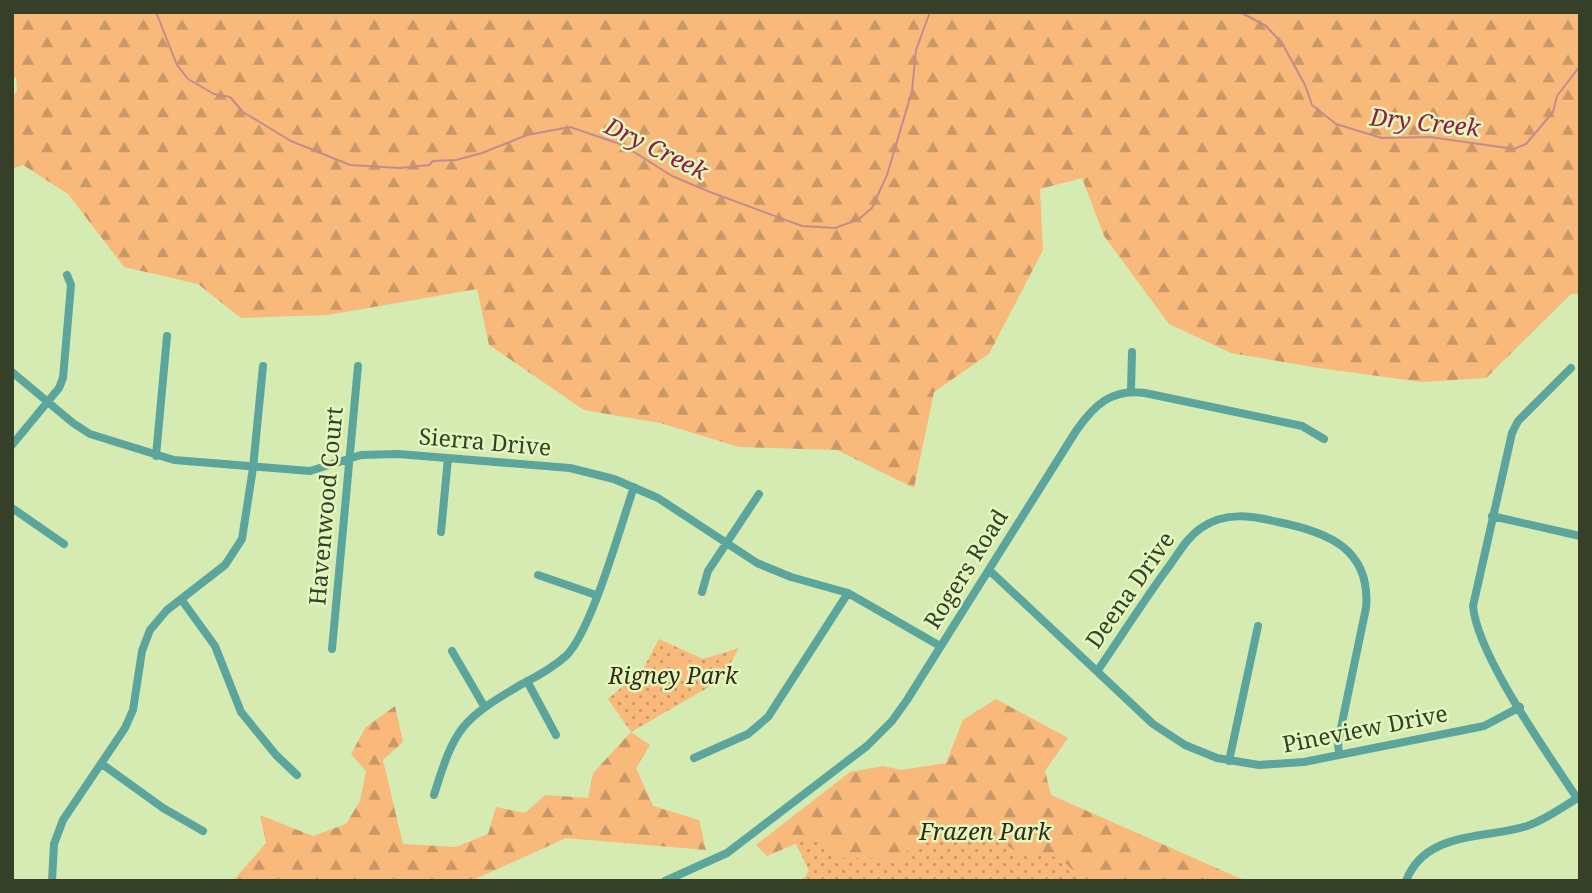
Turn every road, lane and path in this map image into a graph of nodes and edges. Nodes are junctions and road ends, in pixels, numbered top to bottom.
1 (67, 275) dead end
2 (167, 336) dead end
3 (1132, 352) dead end
4 (263, 366) dead end
5 (358, 366) dead end
6 (1571, 368) dead end
7 (12, 372) edge
8 (1131, 390) junction
9 (48, 401) junction
10 (1324, 439) dead end
11 (12, 445) edge
12 (156, 456) junction
13 (447, 458) junction
14 (351, 459) junction
15 (253, 468) junction
16 (634, 487) junction
17 (759, 494) dead end
18 (12, 509) edge
19 (1492, 516) junction
20 (441, 532) dead end
21 (1580, 537) edge
22 (726, 542) junction
23 (64, 544) dead end
24 (989, 570) junction
25 (538, 575) dead end
26 (702, 592) dead end
27 (848, 593) junction
28 (596, 595) junction
29 (181, 599) junction
30 (1258, 626) dead end
31 (940, 646) junction
32 (332, 649) dead end
33 (452, 651) dead end
34 (1098, 670) junction
35 (527, 681) junction
36 (484, 706) junction
37 (1520, 708) junction
38 (556, 735) dead end
39 (1339, 755) junction
40 (694, 758) dead end
41 (1229, 761) junction
42 (102, 764) junction
43 (297, 775) dead end
44 (434, 795) dead end
45 (1578, 797) edge
46 (203, 831) dead end
47 (52, 881) edge
48 (665, 881) edge
49 (1406, 881) edge

1 - 9 street
2 - 12 street
3 - 8 street
4 - 15 street
5 - 14 street, Havenwood Court
6 - 19 street
7 - 9 street, Sierra Drive
8 - 10 street
8 - 24 street, Rogers Road
9 - 11 street
9 - 12 street, Sierra Drive
12 - 15 street, Sierra Drive
13 - 14 street, Sierra Drive
13 - 16 street, Sierra Drive
13 - 20 street
14 - 15 street, Sierra Drive
14 - 32 street, Havenwood Court
15 - 29 street
16 - 22 street, Sierra Drive
16 - 28 street
17 - 22 street
18 - 23 street
19 - 21 street
19 - 37 street
22 - 26 street
22 - 27 street, Sierra Drive
24 - 31 street, Rogers Road
24 - 34 street, Pineview Drive
25 - 28 street
27 - 31 street, Sierra Drive
27 - 40 street
28 - 35 street
29 - 42 street
29 - 43 street
30 - 41 street
31 - 48 street, Rogers Road
33 - 36 street
34 - 39 street, Deena Drive
34 - 41 street, Pineview Drive
35 - 36 street
35 - 38 street
36 - 44 street
37 - 39 street, Pineview Drive
37 - 45 street
39 - 41 street, Pineview Drive
42 - 46 street
42 - 47 street
45 - 49 street

